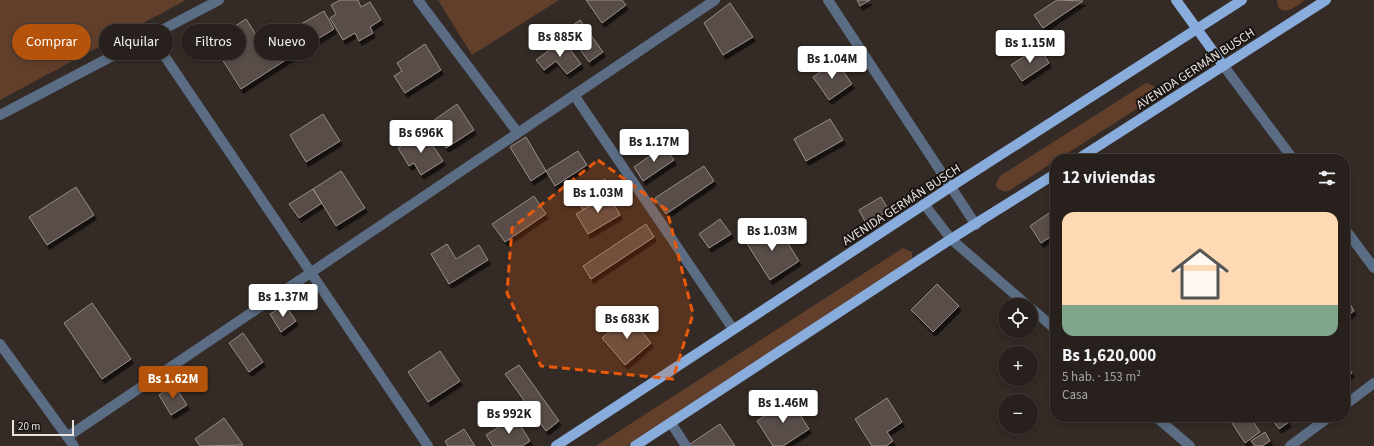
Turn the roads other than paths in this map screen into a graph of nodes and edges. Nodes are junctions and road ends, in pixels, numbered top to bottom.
1 (219, 0) edge
2 (418, 0) edge
3 (715, 0) edge
4 (828, 0) edge
5 (1176, 0) edge
6 (1242, 0) edge
7 (1326, 0) edge
8 (173, 24) edge
9 (1197, 29) junction
10 (105, 60) edge
11 (167, 60) edge
12 (1223, 65) junction
13 (574, 95) junction
14 (0, 115) edge
15 (518, 133) junction
16 (1086, 154) edge
17 (1289, 154) edge
18 (1050, 177) edge
19 (952, 186) junction
20 (924, 204) junction
21 (976, 225) junction
22 (1350, 236) edge
23 (951, 239) junction
24 (1374, 268) edge
25 (310, 273) junction
26 (1019, 298) edge
27 (1038, 314) edge
28 (1050, 325) edge
29 (732, 329) junction
30 (0, 344) edge
31 (1374, 384) edge
32 (1350, 401) edge
33 (1162, 422) edge
34 (1322, 422) edge
35 (671, 423) junction
36 (67, 437) junction
37 (74, 446) edge
38 (428, 446) edge
39 (556, 446) edge
40 (635, 446) edge
41 (686, 446) edge
42 (1190, 446) edge
43 (1290, 446) edge

1 - 8 street
2 - 15 street
3 - 13 street
4 - 19 street
5 - 9 main road
6 - 9 main road, AVENIDA GERMÁN BUSCH
7 - 12 main road, AVENIDA GERMÁN BUSCH
9 - 12 main road
9 - 19 main road, AVENIDA GERMÁN BUSCH
10 - 14 street
11 - 25 street
12 - 16 main road, AVENIDA GERMÁN BUSCH
12 - 17 street
13 - 15 street
13 - 29 street
15 - 25 street
18 - 21 main road
19 - 20 main road, AVENIDA GERMÁN BUSCH
19 - 21 street
20 - 23 street
20 - 29 main road, AVENIDA GERMÁN BUSCH
21 - 23 main road
22 - 24 street
23 - 26 street
23 - 35 main road
25 - 36 street
25 - 38 street
27 - 28 street
29 - 39 main road, AVENIDA GERMÁN BUSCH
30 - 36 street
31 - 32 street
33 - 42 street
34 - 43 street
35 - 40 main road
35 - 41 street
36 - 37 street

